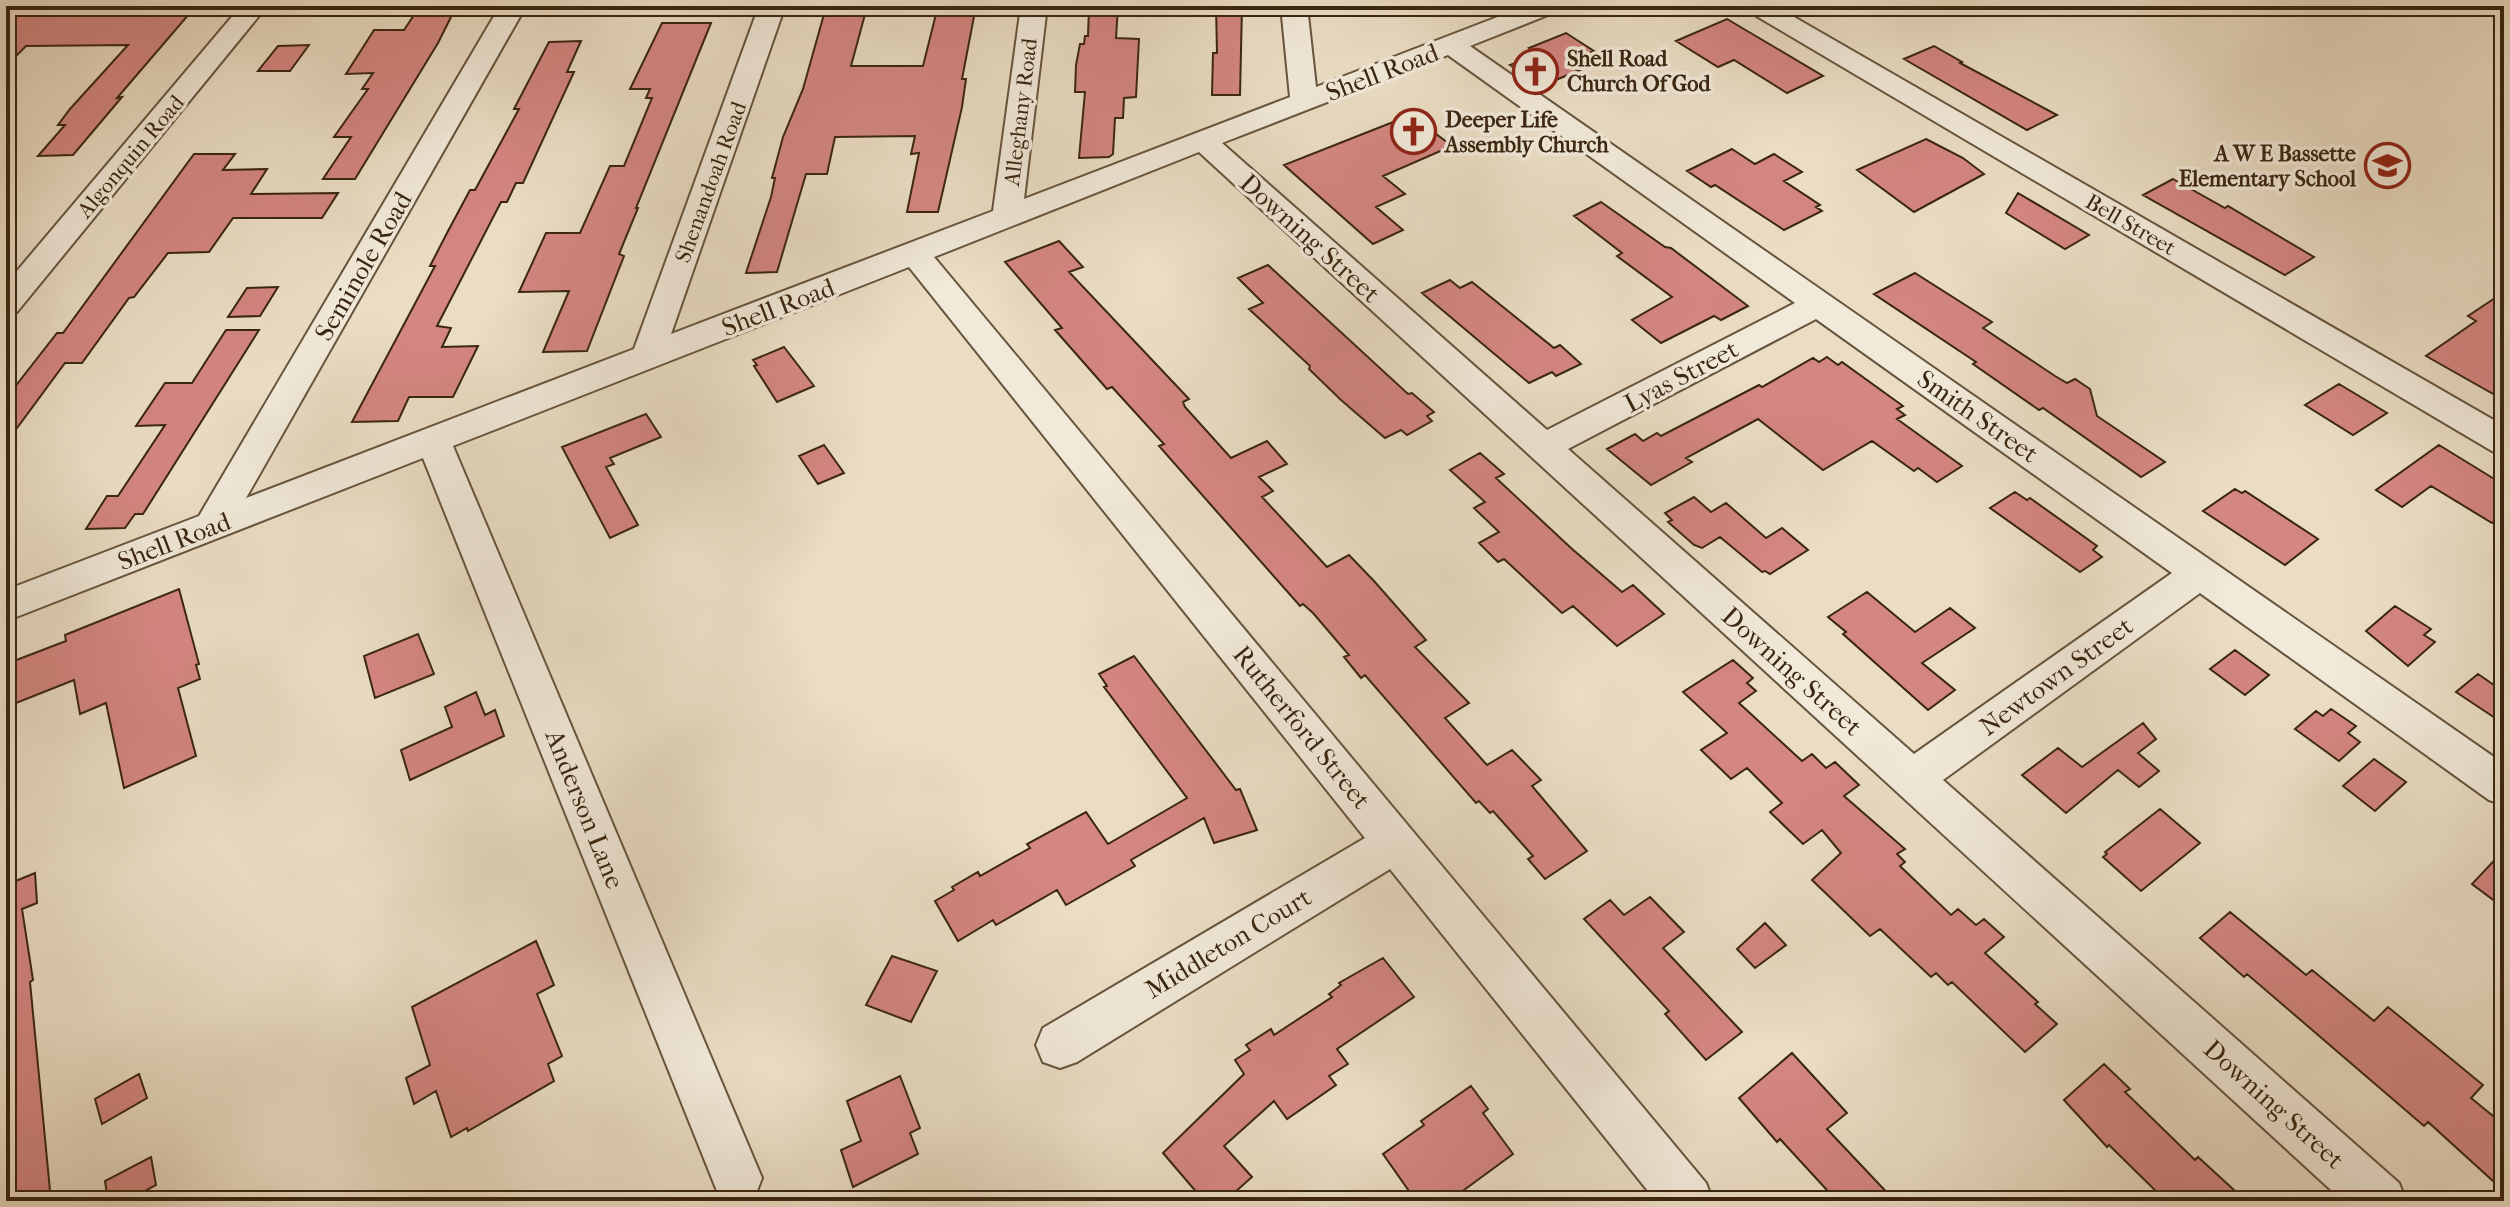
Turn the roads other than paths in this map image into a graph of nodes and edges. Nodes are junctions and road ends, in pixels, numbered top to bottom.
1 (254, 6) edge
2 (513, 6) edge
3 (772, 6) edge
4 (1034, 6) edge
5 (1294, 6) edge
6 (1549, 6) edge
7 (1757, 6) edge
8 (1451, 45) junction
9 (1304, 101) junction
10 (1203, 141) junction
11 (1007, 217) junction
12 (915, 254) junction
13 (7, 302) edge
14 (1819, 304) junction
15 (647, 358) junction
16 (433, 440) junction
17 (2504, 442) edge
18 (1543, 447) junction
19 (212, 526) junction
20 (2200, 573) junction
21 (6, 606) edge
22 (1912, 779) junction
23 (2504, 787) edge
24 (1396, 842) junction
25 (1060, 1045) dead end
26 (737, 1178) dead end
27 (1688, 1201) edge
28 (2381, 1201) edge

1 - 13 street, Algonquin Road
2 - 19 street, Seminole Road
3 - 15 street, Shenandoah Road
4 - 11 street, Alleghany Road
5 - 9 street
6 - 8 street, Shell Road
7 - 17 street, Bell Street
8 - 9 street, Shell Road
8 - 14 street, Smith Street
9 - 10 street, Shell Road
10 - 11 street, Shell Road
10 - 18 street, Downing Street
11 - 12 street, Shell Road
12 - 15 street, Shell Road
12 - 24 street, Rutherford Street
14 - 18 street, Lyas Street
14 - 20 street, Smith Street
15 - 16 street, Shell Road
16 - 19 street, Shell Road
16 - 26 street, Anderson Lane
18 - 22 street, Downing Street
19 - 21 street, Shell Road
20 - 22 street, Newtown Street
20 - 23 street, Smith Street
22 - 28 street, Downing Street
24 - 25 street, Middleton Court
24 - 27 street, Rutherford Street

